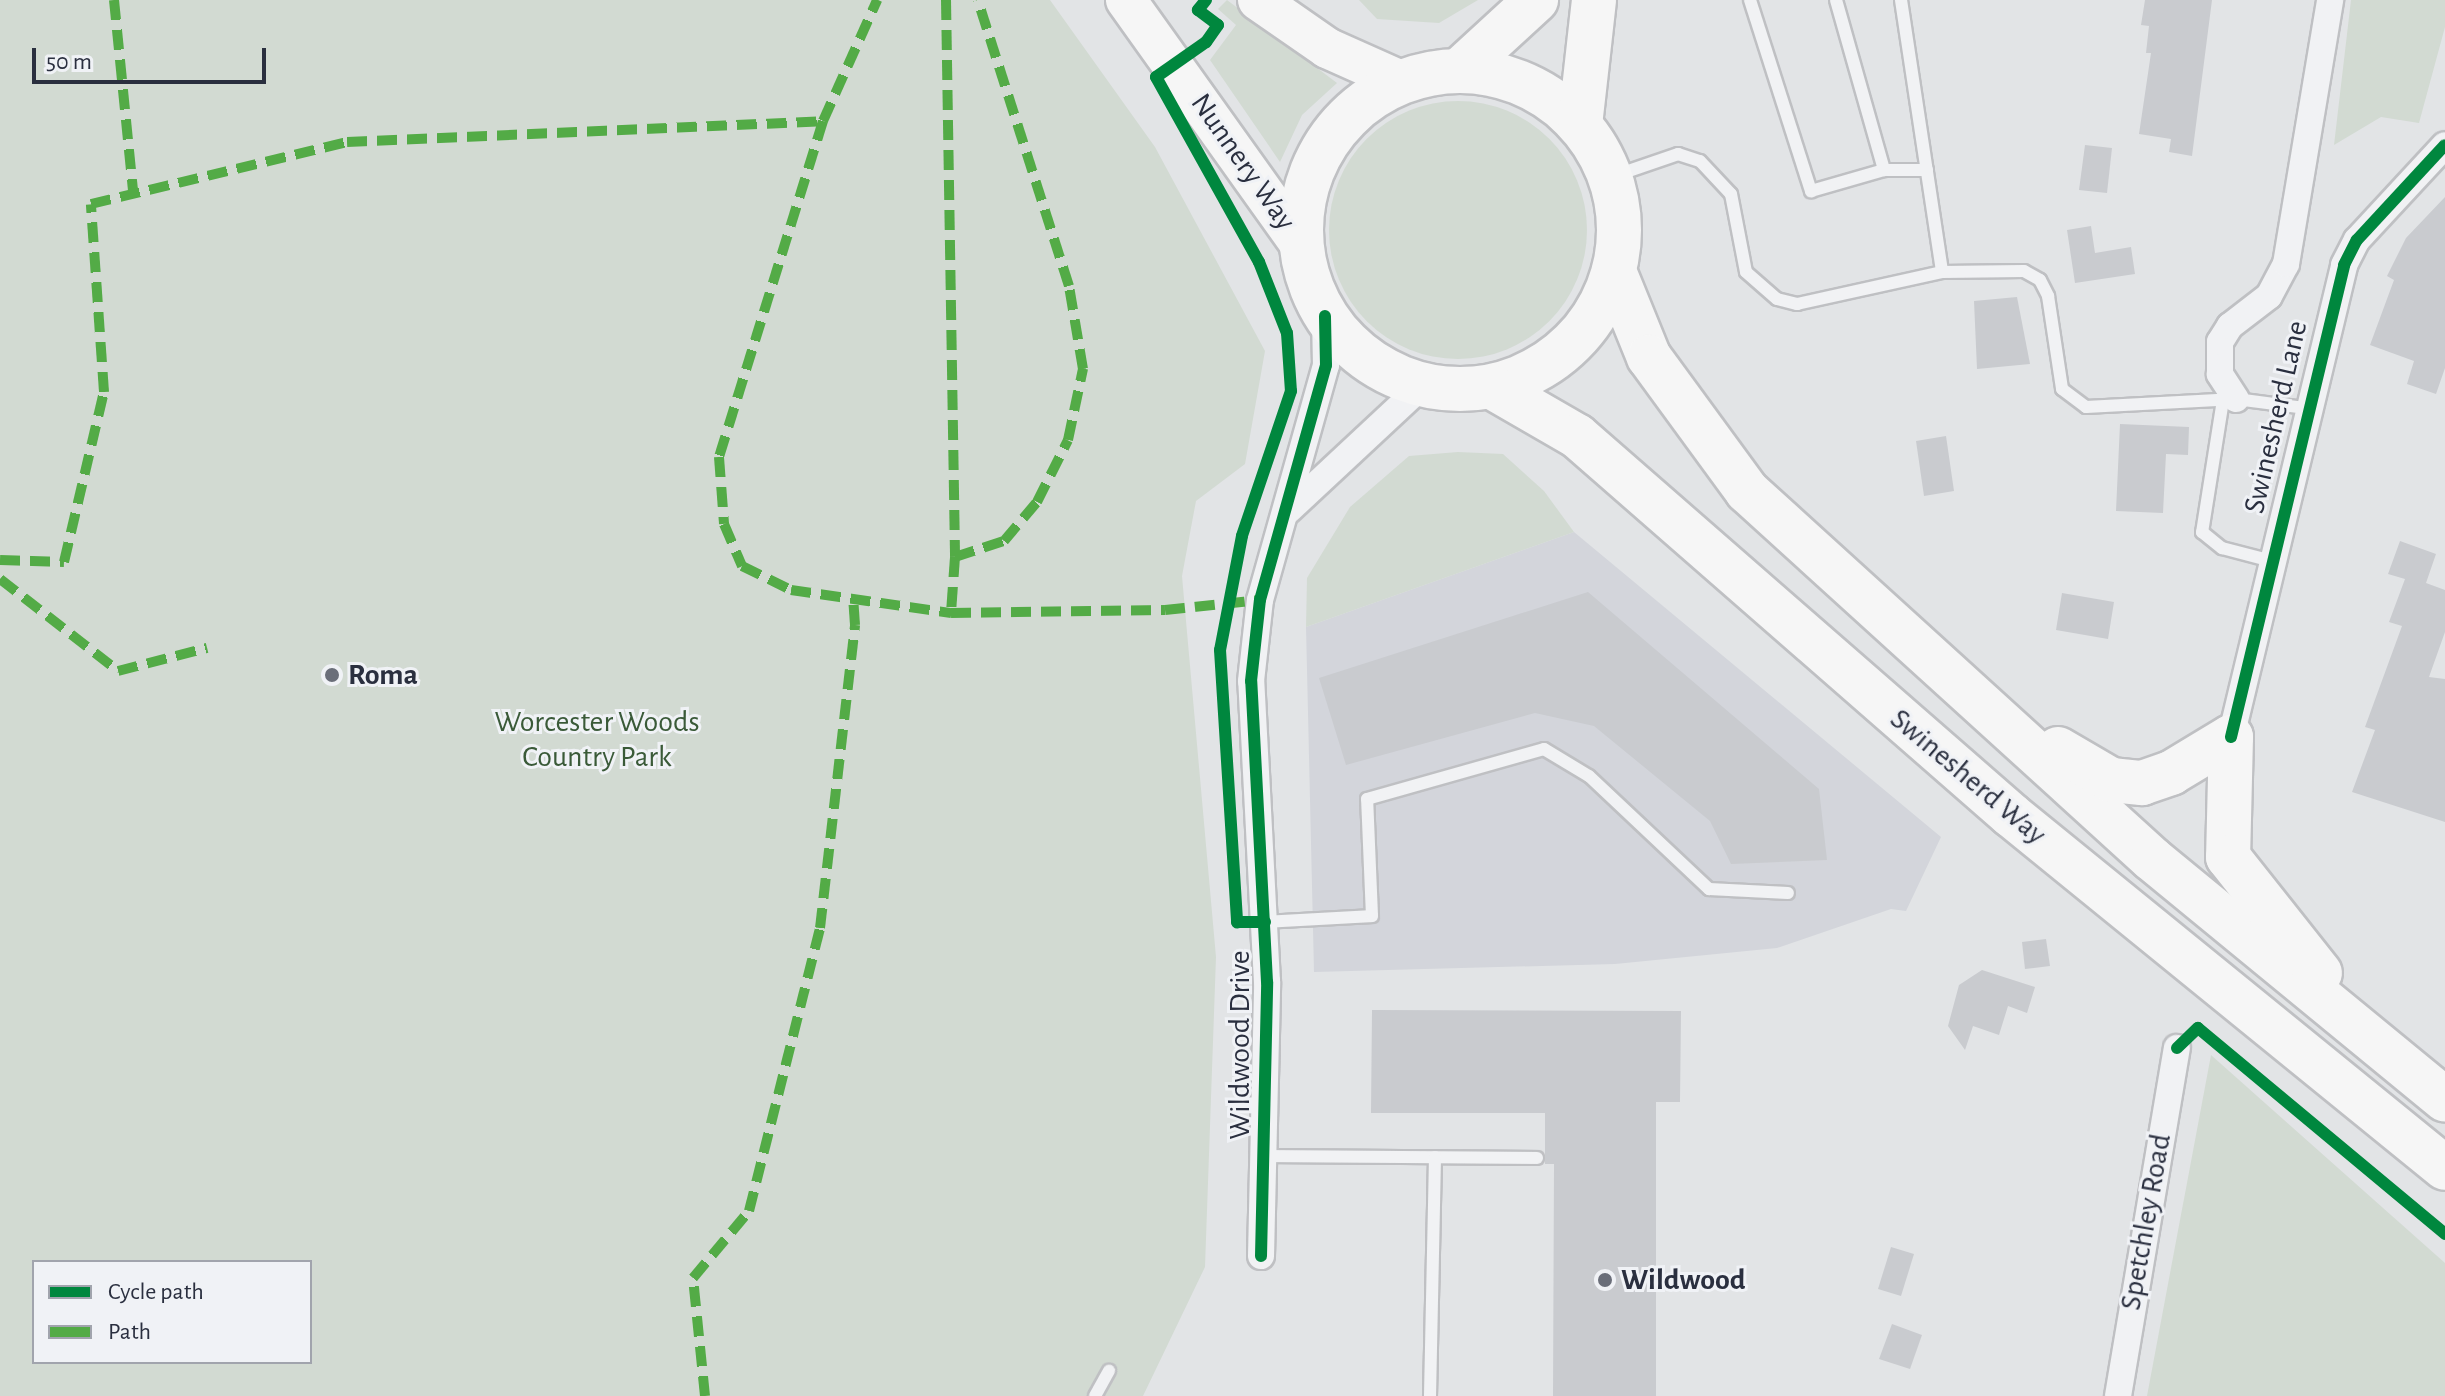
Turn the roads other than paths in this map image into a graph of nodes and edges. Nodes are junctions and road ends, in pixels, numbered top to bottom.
1 (1126, 0) edge
2 (1258, 0) edge
3 (1536, 0) edge
4 (1594, 0) edge
5 (1750, 0) edge
6 (1836, 0) edge
7 (1901, 0) edge
8 (2330, 0) edge
9 (1461, 69) junction
10 (1401, 81) junction
11 (1580, 125) junction
12 (2445, 145) edge
13 (1884, 170) junction
14 (1927, 170) junction
15 (1611, 177) junction
16 (1302, 247) junction
17 (1614, 271) junction
18 (1942, 272) junction
19 (1325, 316) junction
20 (2313, 373) junction
21 (1423, 385) junction
22 (1492, 387) junction
23 (2230, 400) junction
24 (2298, 407) junction
25 (2288, 484) junction
26 (1747, 491) junction
27 (1289, 510) junction
28 (2268, 560) junction
29 (2231, 737) junction
30 (1788, 893) dead end
31 (1265, 922) junction
32 (2358, 1027) junction
33 (2177, 1048) dead end
34 (2445, 1100) edge
35 (1267, 1156) junction
36 (1435, 1157) junction
37 (1537, 1158) dead end
38 (2445, 1168) edge
39 (1261, 1256) dead end
40 (1109, 1371) dead end
41 (1095, 1396) edge
42 (1430, 1396) edge
43 (2118, 1396) edge

1 - 16 main road, Nunnery Way
2 - 10 main road
3 - 9 highway
4 - 11 highway
5 - 13 lane
6 - 13 lane
7 - 14 lane
8 - 23 street
9 - 10 highway
9 - 11 highway
10 - 16 highway
11 - 15 highway
12 - 20 street, Swinesherd Lane
13 - 14 lane
14 - 18 lane
15 - 17 highway
15 - 18 lane
16 - 19 highway
17 - 22 highway
17 - 26 highway, Swinesherd Way
18 - 23 lane
19 - 21 highway
19 - 27 street, Wildwood Drive
20 - 24 street, Swinesherd Lane
20 - 25 street, Swinesherd Lane
21 - 22 highway
21 - 27 street, Wildwood Drive
22 - 38 highway, Swinesherd Way
23 - 24 lane
23 - 28 lane
24 - 25 street, Swinesherd Lane
25 - 28 street, Swinesherd Lane
26 - 29 highway
26 - 32 highway, Swinesherd Way
27 - 31 street, Wildwood Drive
28 - 29 street, Swinesherd Lane
29 - 32 highway
30 - 31 lane
31 - 35 street, Wildwood Drive
32 - 34 highway, Swinesherd Way
33 - 43 street, Spetchley Road
35 - 36 lane
35 - 39 street, Wildwood Drive
36 - 37 lane
36 - 42 lane
40 - 41 lane

